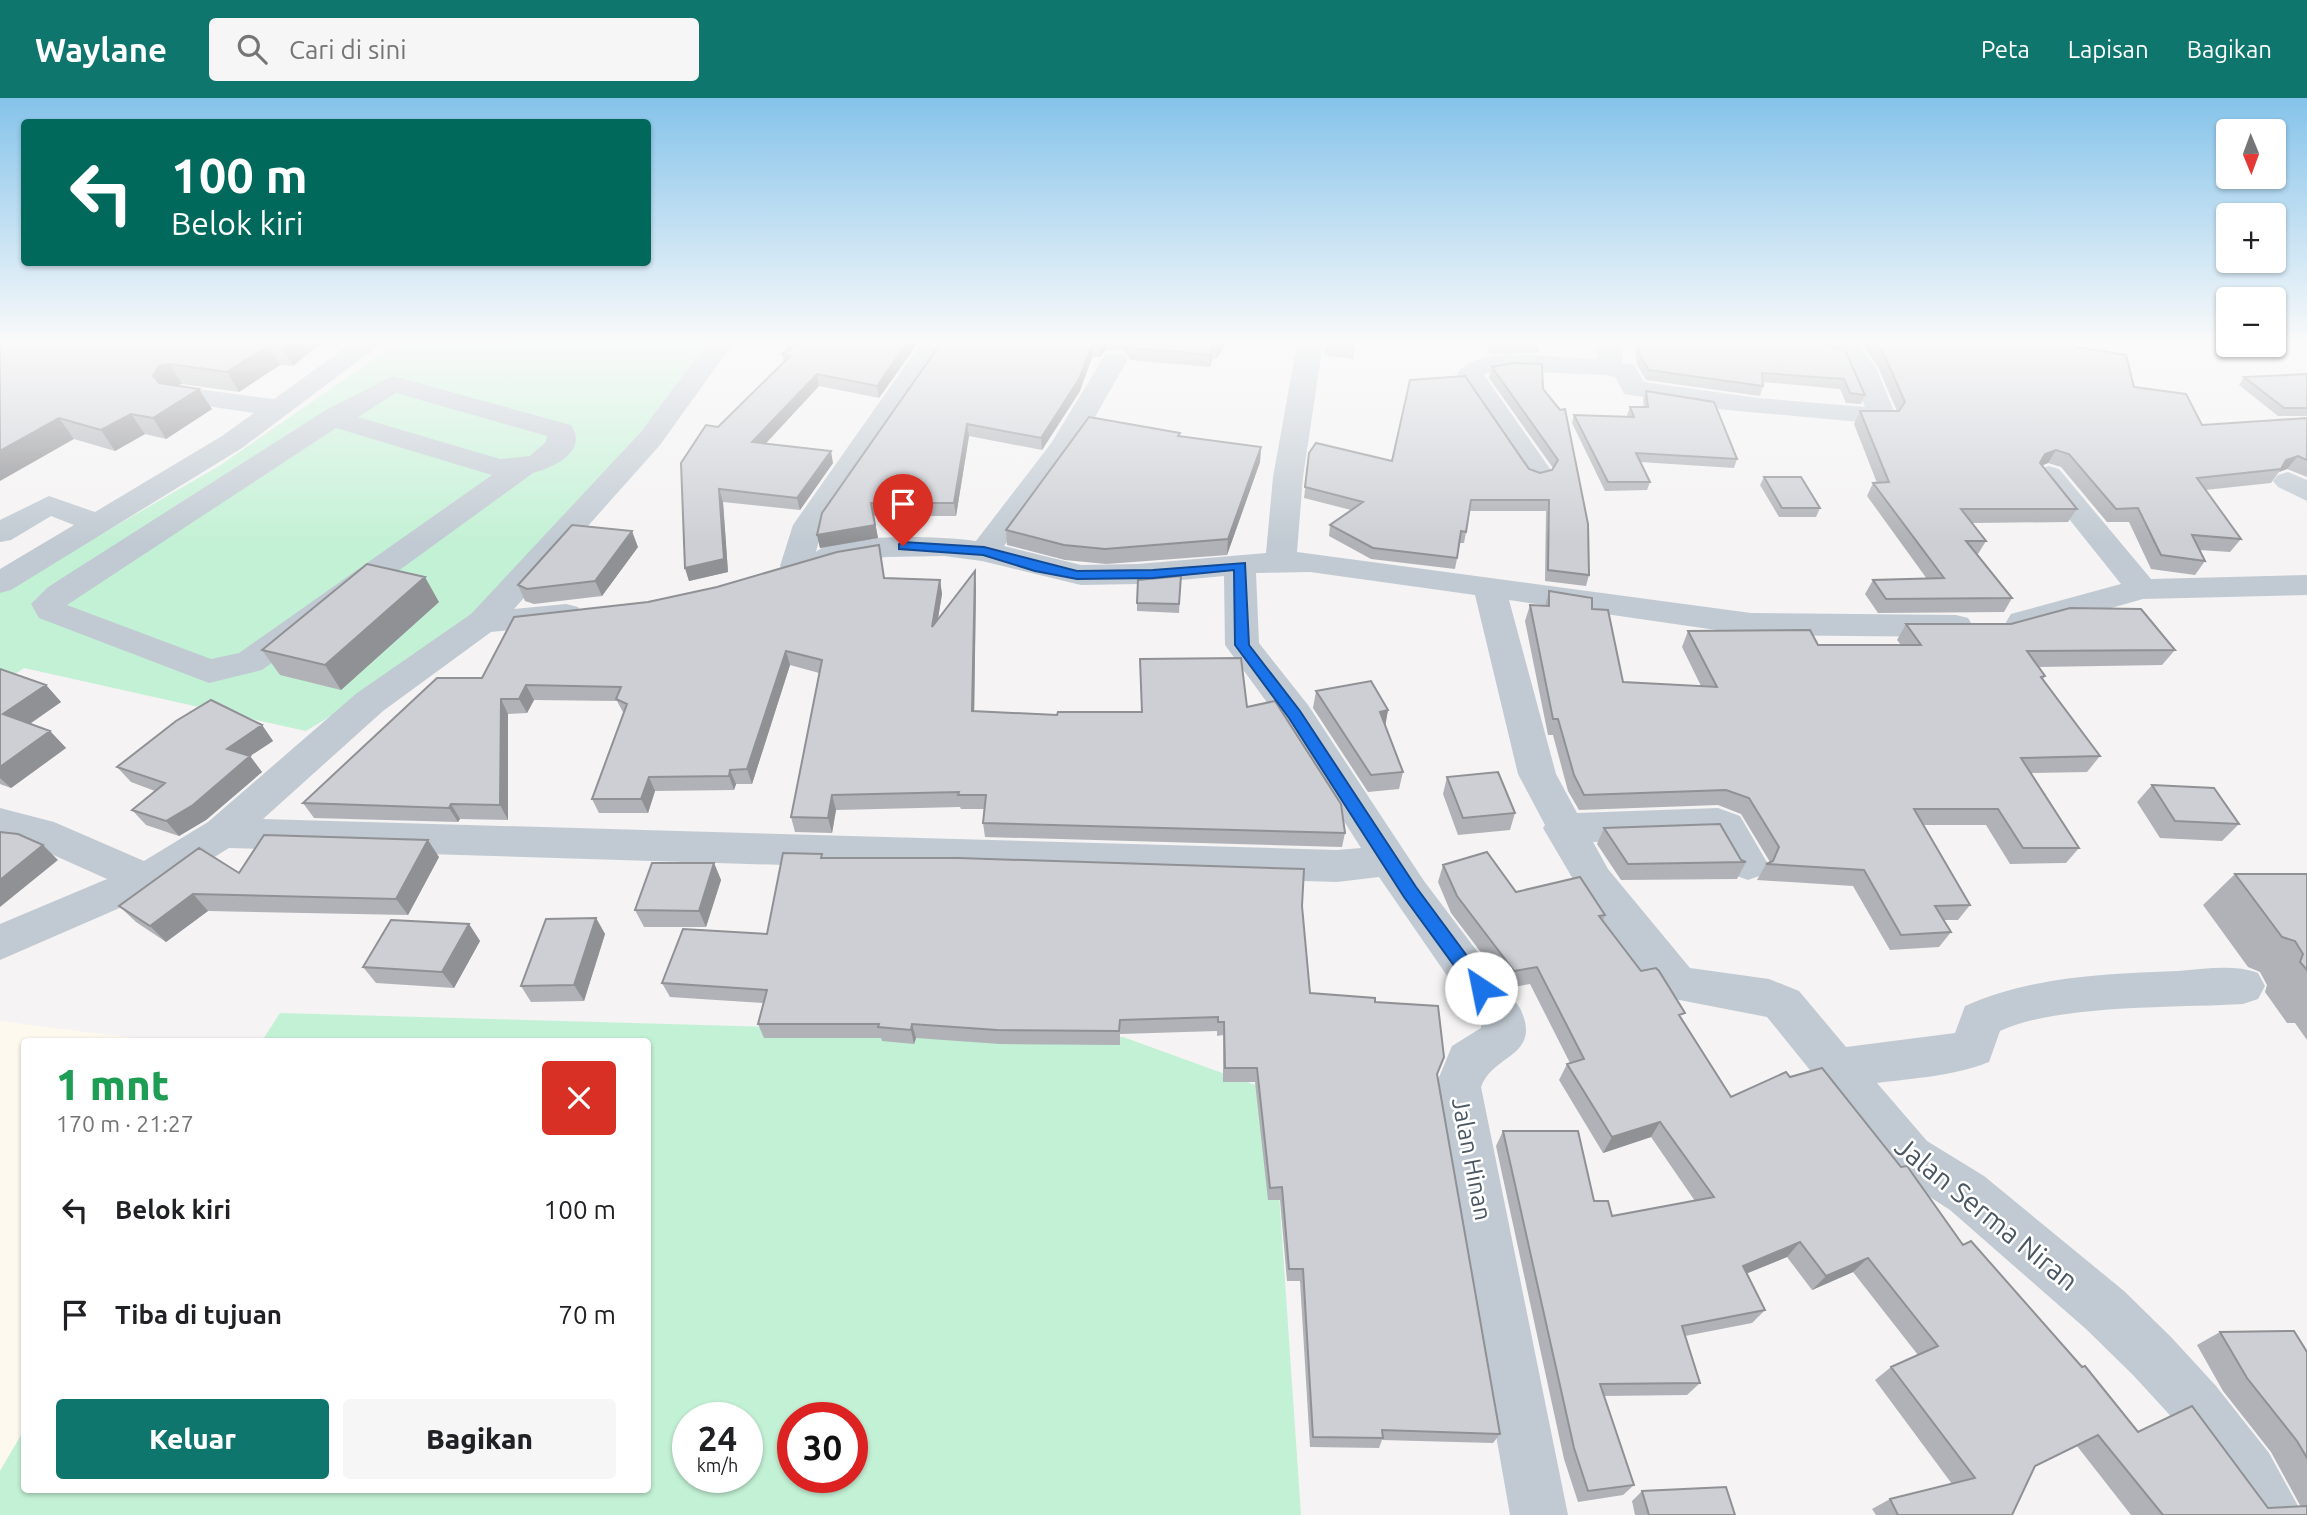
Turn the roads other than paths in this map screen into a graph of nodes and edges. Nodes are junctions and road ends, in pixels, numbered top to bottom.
1 (276, 409) edge
2 (349, 409) joint
3 (483, 409) edge
4 (671, 409) edge
5 (890, 409) edge
6 (1086, 409) edge
7 (1299, 409) edge
8 (1492, 409) edge
9 (1789, 409) edge
10 (1879, 409) edge
11 (522, 468) junction
12 (1538, 473) edge
13 (2049, 475) edge
14 (100, 524) junction
15 (0, 533) edge
16 (984, 551) junction
17 (1261, 563) junction
18 (7, 572) edge
19 (2307, 584) edge
20 (1489, 587) junction
21 (2142, 589) junction
22 (602, 611) edge
23 (483, 622) junction
24 (0, 823) edge
25 (1563, 828) junction
26 (222, 834) junction
27 (1391, 860) junction
28 (1748, 864) edge
29 (147, 879) junction
30 (0, 943) edge
31 (2243, 986) dead end
32 (1836, 1068) junction
33 (1539, 1515) edge
34 (2274, 1515) edge

1 - 14 street
2 - 11 street
2 - 11 street
3 - 11 street
4 - 23 street
5 - 16 street
6 - 16 street
7 - 17 street, Jalan Hinan
8 - 12 street
9 - 10 street
13 - 21 street
14 - 15 street
14 - 18 street
16 - 17 street
17 - 20 street
17 - 27 street, Jalan Hinan
19 - 21 street
20 - 21 street
20 - 25 street
22 - 23 street
23 - 26 street
24 - 29 street
25 - 28 street
25 - 32 street, Jalan Serma Niran
26 - 27 street
26 - 29 street
27 - 33 street, Jalan Hinan
29 - 30 street
31 - 32 street
32 - 34 street, Jalan Serma Niran

